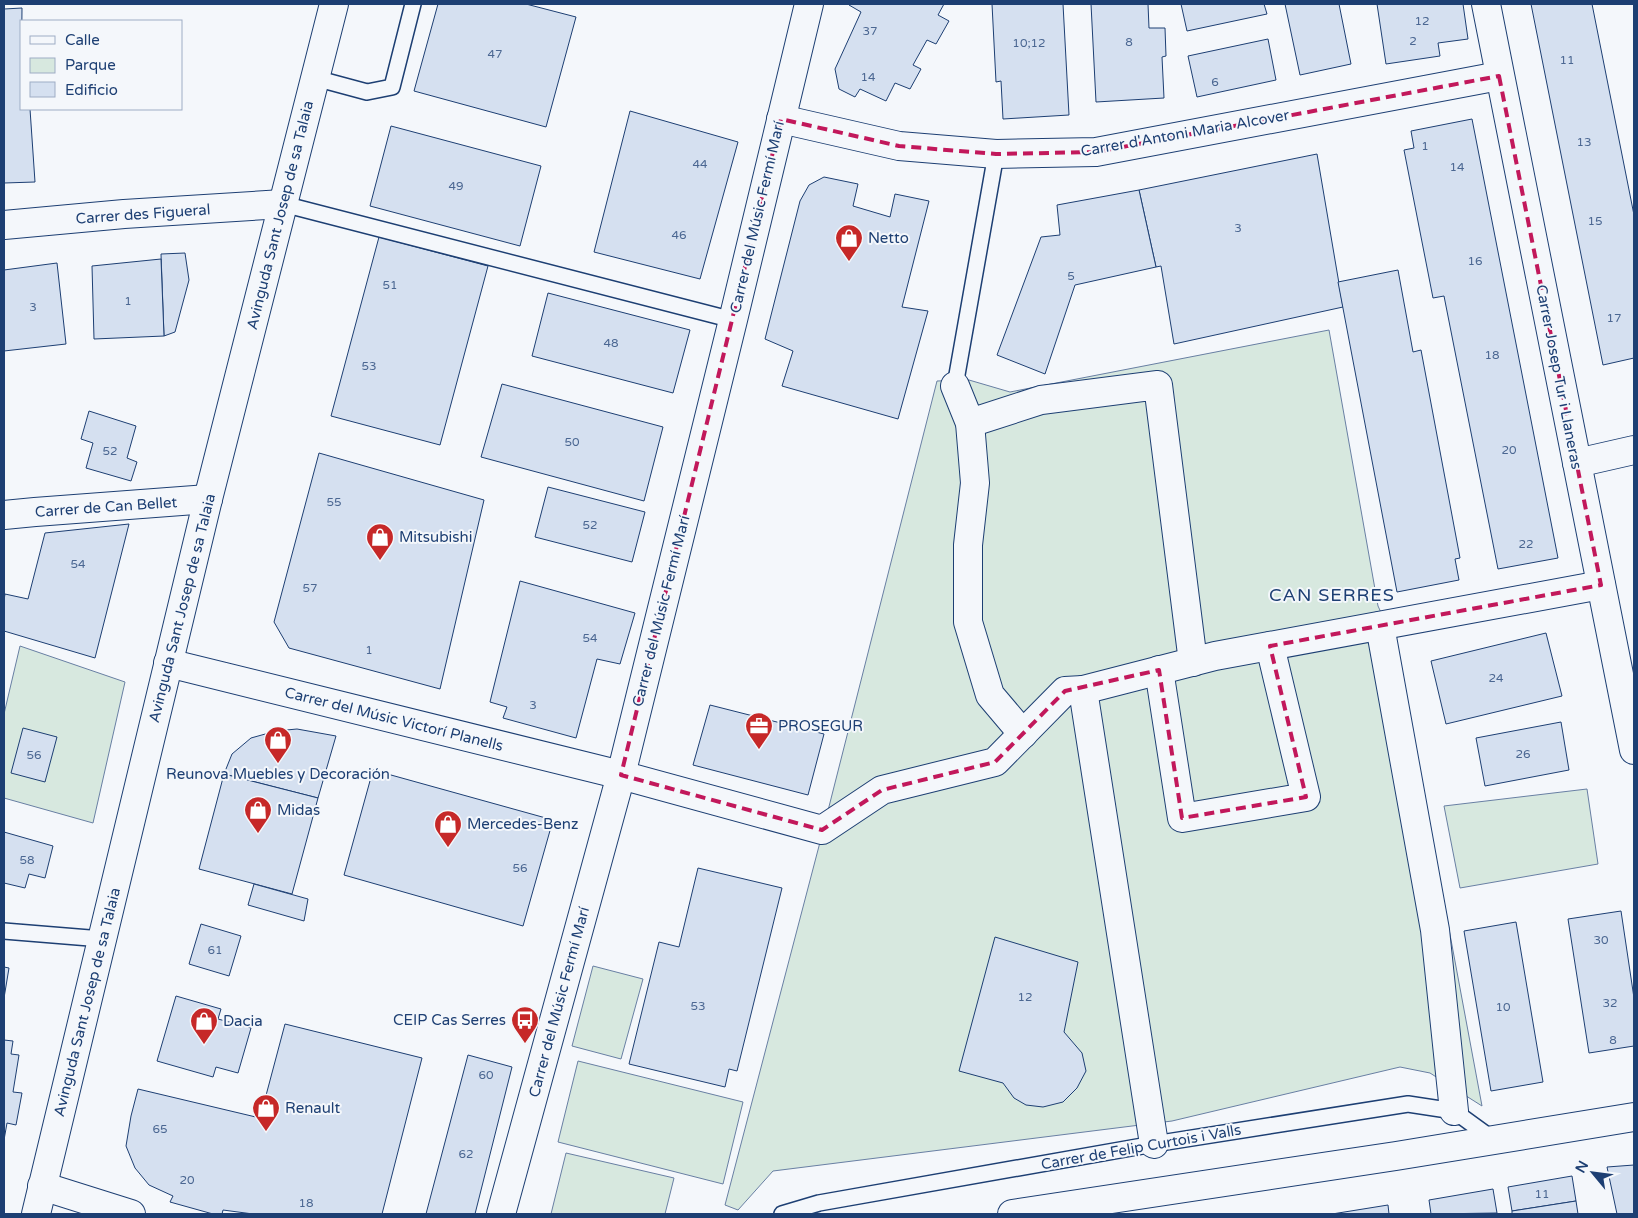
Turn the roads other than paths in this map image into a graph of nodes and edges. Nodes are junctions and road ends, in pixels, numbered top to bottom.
1 (334, 4) edge
2 (413, 4) edge
3 (808, 4) edge
4 (1486, 4) edge
5 (1499, 76) junction
6 (315, 78) junction
7 (781, 119) junction
8 (996, 154) junction
9 (282, 204) junction
10 (4, 225) edge
11 (733, 320) junction
12 (955, 386) joint
13 (970, 423) junction
14 (1634, 450) edge
15 (1577, 463) junction
16 (208, 499) junction
17 (4, 516) edge
18 (1601, 585) junction
19 (1380, 626) junction
20 (1270, 646) junction
21 (1193, 662) junction
22 (168, 663) junction
23 (1159, 670) junction
24 (1083, 690) junction
25 (1023, 734) junction
26 (1634, 750) edge
27 (621, 774) junction
28 (4, 931) edge
29 (102, 939) junction
30 (1454, 1111) junction
31 (1634, 1117) edge
32 (1494, 1140) junction
33 (1154, 1144) junction
34 (42, 1186) junction
35 (36, 1214) edge
36 (131, 1214) edge
37 (501, 1214) edge
38 (782, 1214) edge
39 (1016, 1214) edge

1 - 6 street, Avinguda Sant Josep de sa Talaia
2 - 6 lane
3 - 7 street, Carrer del Músic Fermí Marí
4 - 5 street, Carrer Josep Tur i Llaneras
5 - 8 street, Carrer d'Antoni Maria Alcover
5 - 15 street, Carrer Josep Tur i Llaneras
6 - 9 street, Avinguda Sant Josep de sa Talaia
7 - 8 street, Carrer d'Antoni Maria Alcover
7 - 11 street, Carrer del Músic Fermí Marí
8 - 12 lane
9 - 10 street, Carrer des Figueral
9 - 11 lane
9 - 16 street, Avinguda Sant Josep de sa Talaia
11 - 27 street, Carrer del Músic Fermí Marí
12 - 13 street
13 - 21 street
13 - 25 street
14 - 15 street
15 - 18 street, Carrer Josep Tur i Llaneras
16 - 17 street, Carrer de Can Bellet
16 - 22 street, Avinguda Sant Josep de sa Talaia
18 - 19 street, Carrer del Músic Victorí Planells
18 - 26 street, Carrer Josep Tur i Llaneras
19 - 20 street, Carrer del Músic Victorí Planells
19 - 30 street
20 - 21 street, Carrer del Músic Victorí Planells
20 - 23 street
21 - 23 street, Carrer del Músic Victorí Planells
22 - 27 street, Carrer del Músic Victorí Planells
22 - 29 street, Avinguda Sant Josep de sa Talaia
23 - 24 street, Carrer del Músic Victorí Planells
24 - 25 street, Carrer del Músic Victorí Planells
24 - 33 street
25 - 27 street, Carrer del Músic Victorí Planells
27 - 37 street, Carrer del Músic Fermí Marí
28 - 29 lane
29 - 34 street, Avinguda Sant Josep de sa Talaia
30 - 32 lane, Carrer de Felip Curtois i Valls
30 - 33 lane, Carrer de Felip Curtois i Valls
31 - 32 street
32 - 39 street
33 - 38 lane, Carrer de Felip Curtois i Valls
34 - 35 street, Avinguda Sant Josep de sa Talaia
34 - 36 street

